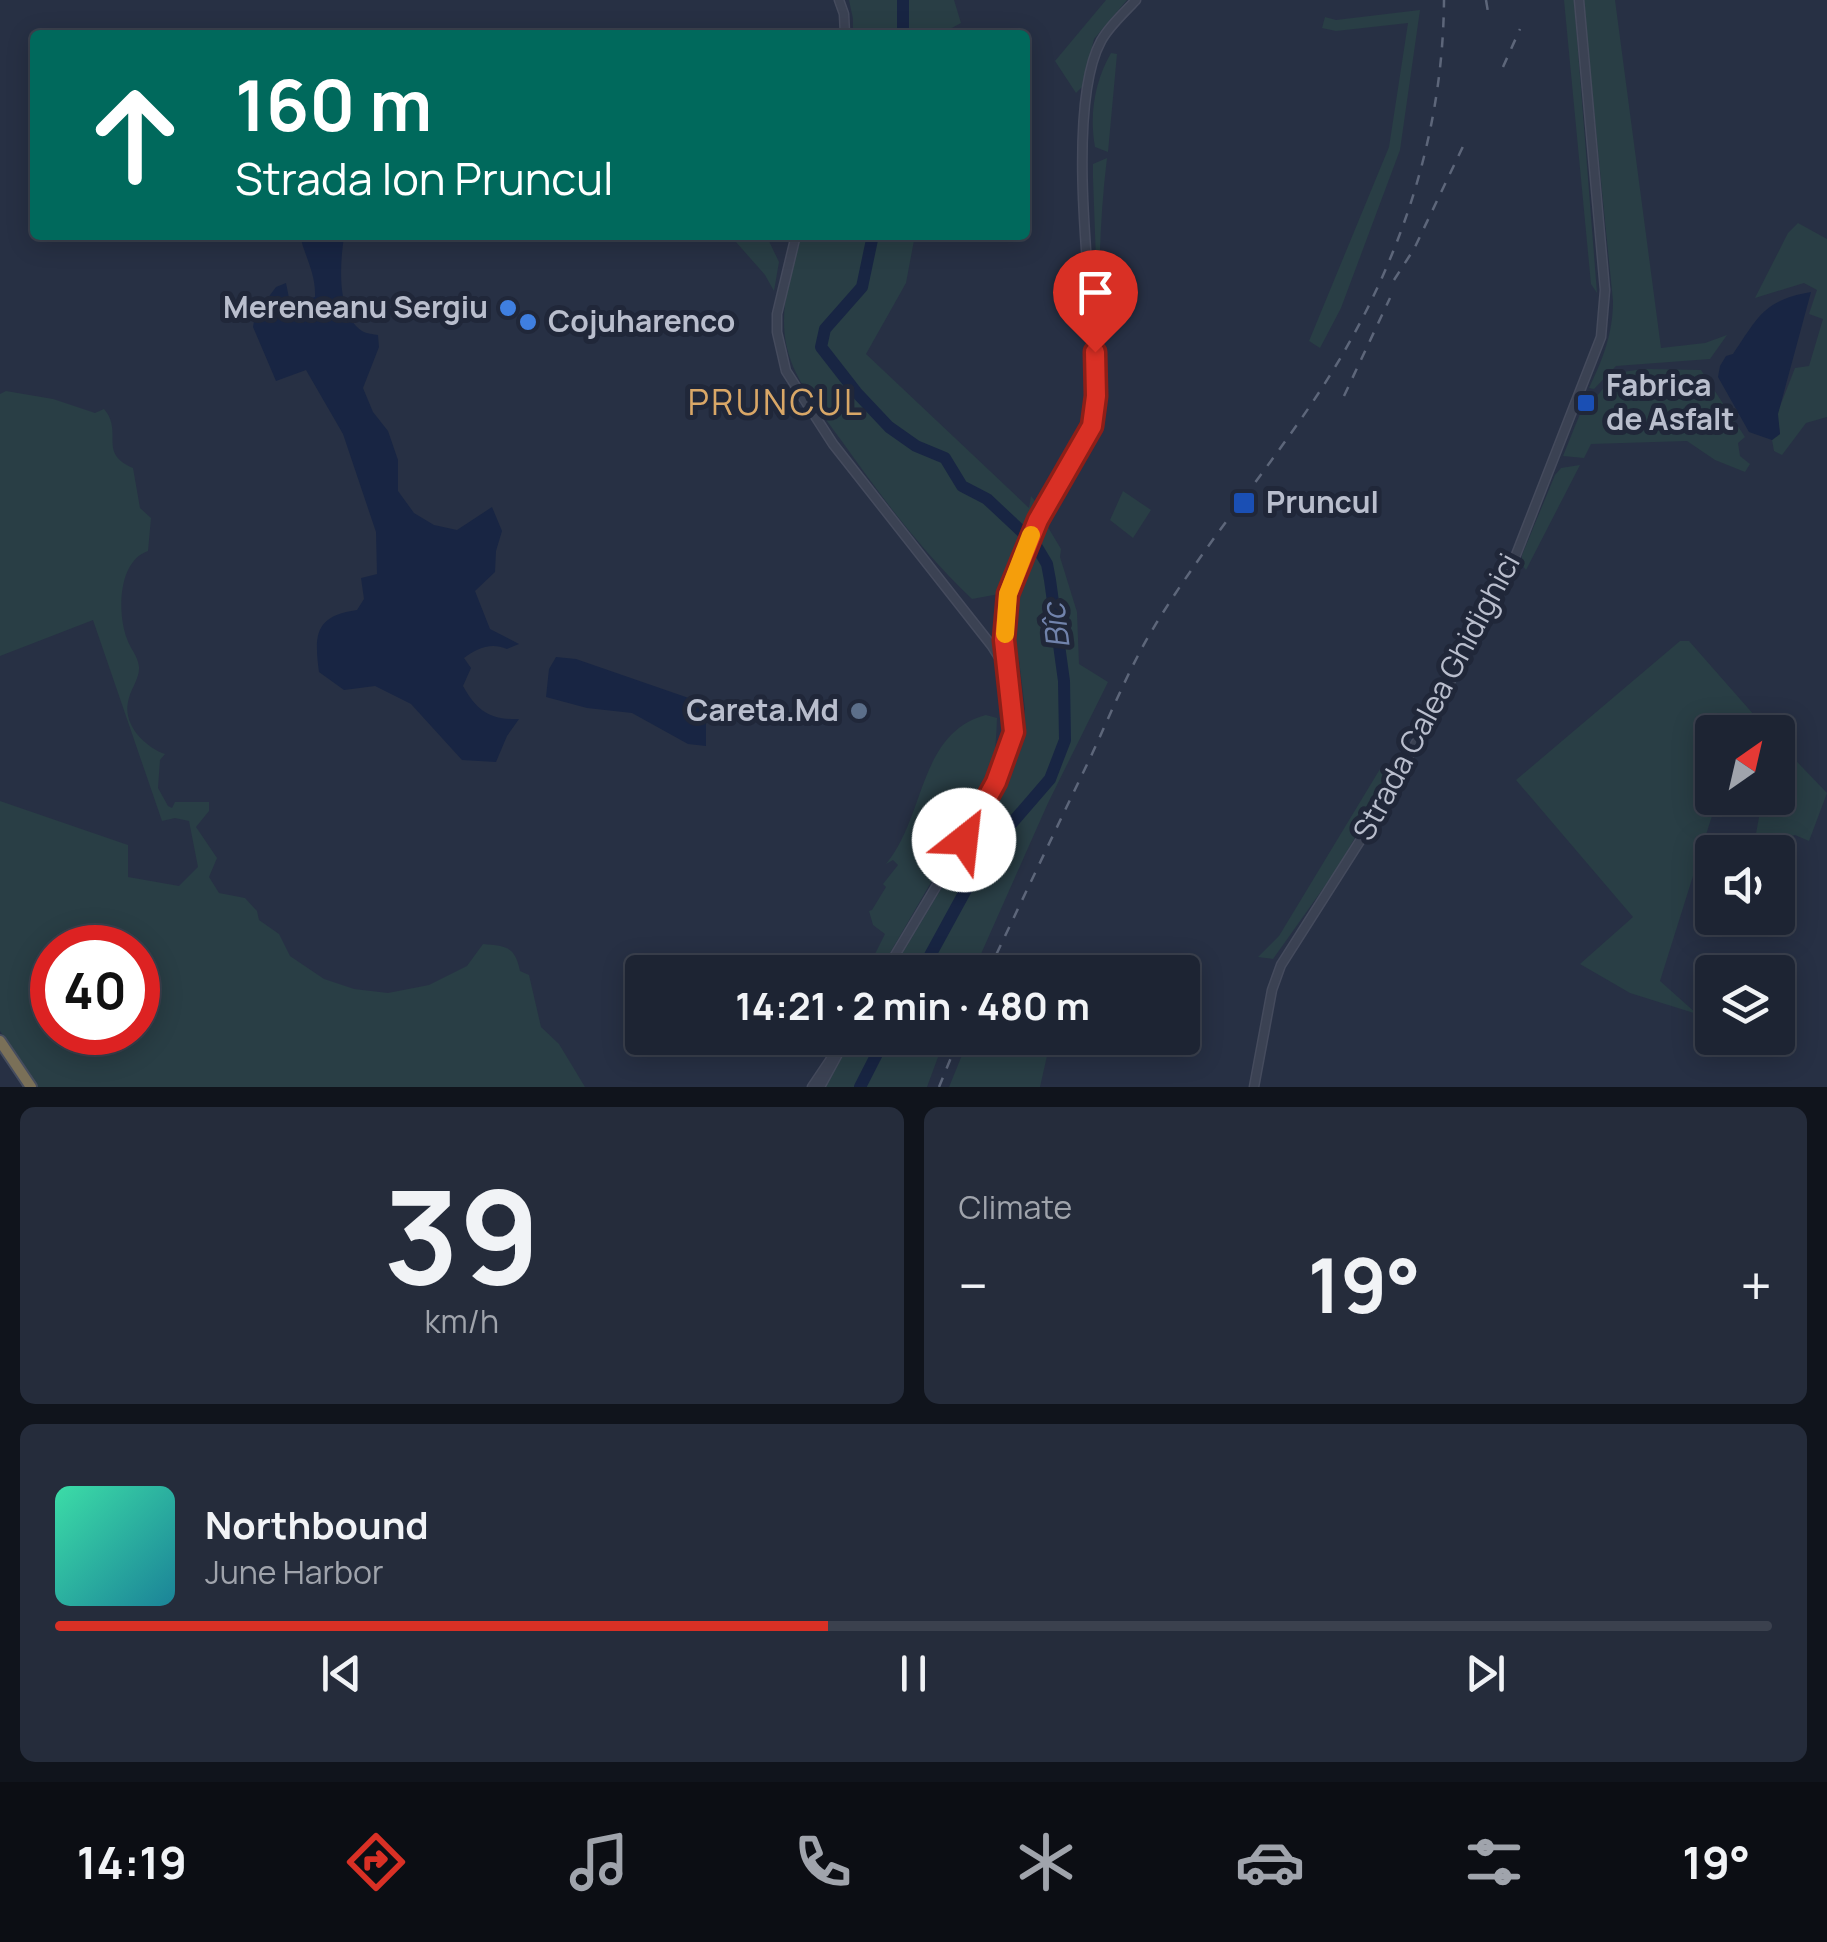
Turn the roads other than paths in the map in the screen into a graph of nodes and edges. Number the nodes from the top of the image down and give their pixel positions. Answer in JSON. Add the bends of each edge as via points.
{"nodes":[{"id":1,"x":840,"y":0,"type":"edge"},
{"id":2,"x":1136,"y":0,"type":"edge"},
{"id":3,"x":1579,"y":0,"type":"edge"},
{"id":4,"x":845,"y":30,"type":"edge"},
{"id":5,"x":795,"y":240,"type":"edge"},
{"id":6,"x":1009,"y":674,"type":"junction"},
{"id":7,"x":896,"y":955,"type":"edge"},
{"id":8,"x":0,"y":1041,"type":"edge"},
{"id":9,"x":834,"y":1055,"type":"edge"},
{"id":10,"x":836,"y":1055,"type":"edge"},
{"id":11,"x":30,"y":1087,"type":"edge"},
{"id":12,"x":812,"y":1087,"type":"edge"},
{"id":13,"x":820,"y":1087,"type":"edge"},
{"id":14,"x":1254,"y":1087,"type":"edge"}],
"edges":[{"from":1,"to":4,"type":"street"},
{"from":2,"to":6,"type":"street","via":[[1101,42],[1086,99],[1095,410],[1008,594]]},
{"from":3,"to":14,"type":"street","name":"Strada Calea Ghidighici","via":[[1605,290],[1602,337],[1499,595],[1372,822],[1282,965]]},
{"from":5,"to":6,"type":"street","via":[[777,314],[786,371],[833,444]]},
{"from":6,"to":7,"type":"street","via":[[1014,716],[1008,752]]},
{"from":8,"to":11,"type":"highway"},
{"from":9,"to":12,"type":"street"},
{"from":10,"to":13,"type":"street"}]}
